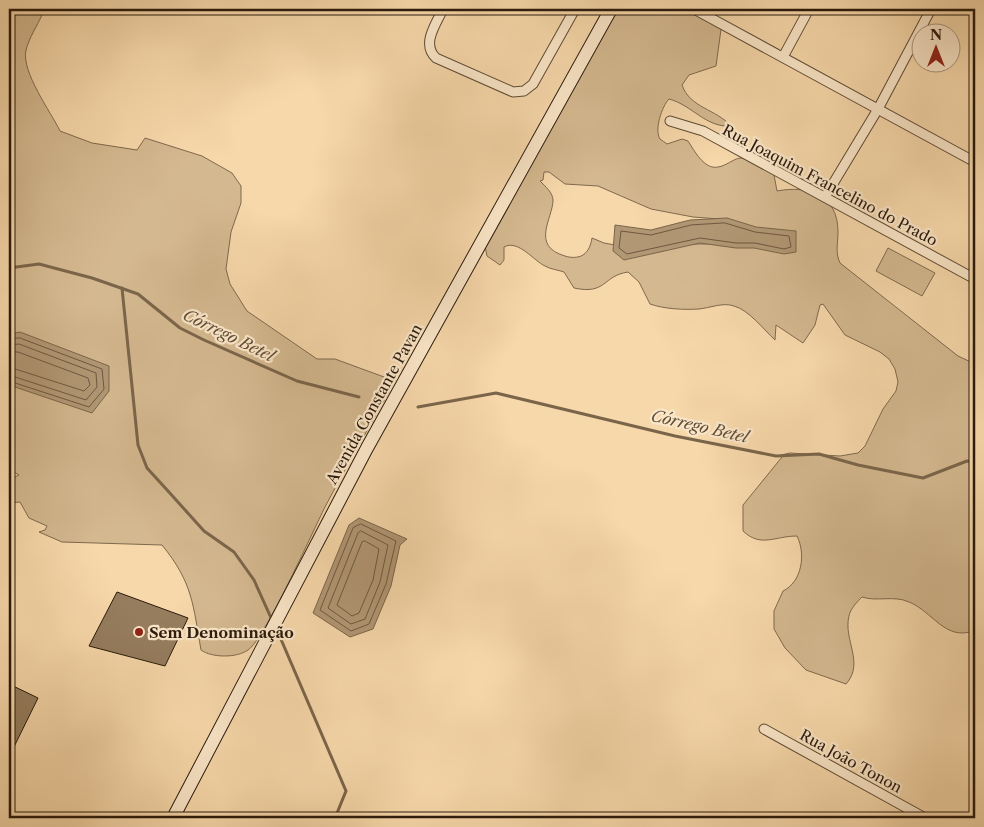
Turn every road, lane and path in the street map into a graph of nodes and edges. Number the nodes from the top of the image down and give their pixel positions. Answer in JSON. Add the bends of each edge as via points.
{"nodes":[{"id":1,"x":443,"y":9,"type":"edge"},
{"id":2,"x":575,"y":9,"type":"edge"},
{"id":3,"x":611,"y":9,"type":"edge"},
{"id":4,"x":694,"y":9,"type":"edge"},
{"id":5,"x":809,"y":9,"type":"edge"},
{"id":6,"x":932,"y":9,"type":"edge"},
{"id":7,"x":783,"y":57,"type":"junction"},
{"id":8,"x":878,"y":109,"type":"junction"},
{"id":9,"x":670,"y":121,"type":"dead end"},
{"id":10,"x":975,"y":150,"type":"edge"},
{"id":11,"x":973,"y":161,"type":"edge"},
{"id":12,"x":825,"y":197,"type":"junction"},
{"id":13,"x":975,"y":279,"type":"edge"},
{"id":14,"x":764,"y":729,"type":"dead end"},
{"id":15,"x":173,"y":818,"type":"edge"},
{"id":16,"x":925,"y":818,"type":"edge"}],
"edges":[{"from":1,"to":2,"type":"street","via":[[429,41],[431,54],[513,92],[524,91],[533,84]]},
{"from":3,"to":15,"type":"street","name":"Avenida Constante Pavan","via":[[367,448]]},
{"from":4,"to":7,"type":"street"},
{"from":5,"to":7,"type":"street"},
{"from":6,"to":8,"type":"street"},
{"from":7,"to":8,"type":"street"},
{"from":8,"to":11,"type":"street"},
{"from":8,"to":12,"type":"street"},
{"from":9,"to":12,"type":"street","name":"Rua Joaquim Francelino do Prado","via":[[703,131]]},
{"from":10,"to":11,"type":"street"},
{"from":12,"to":13,"type":"street","name":"Rua Joaquim Francelino do Prado"},
{"from":14,"to":16,"type":"street","name":"Rua João Tonon"}]}
